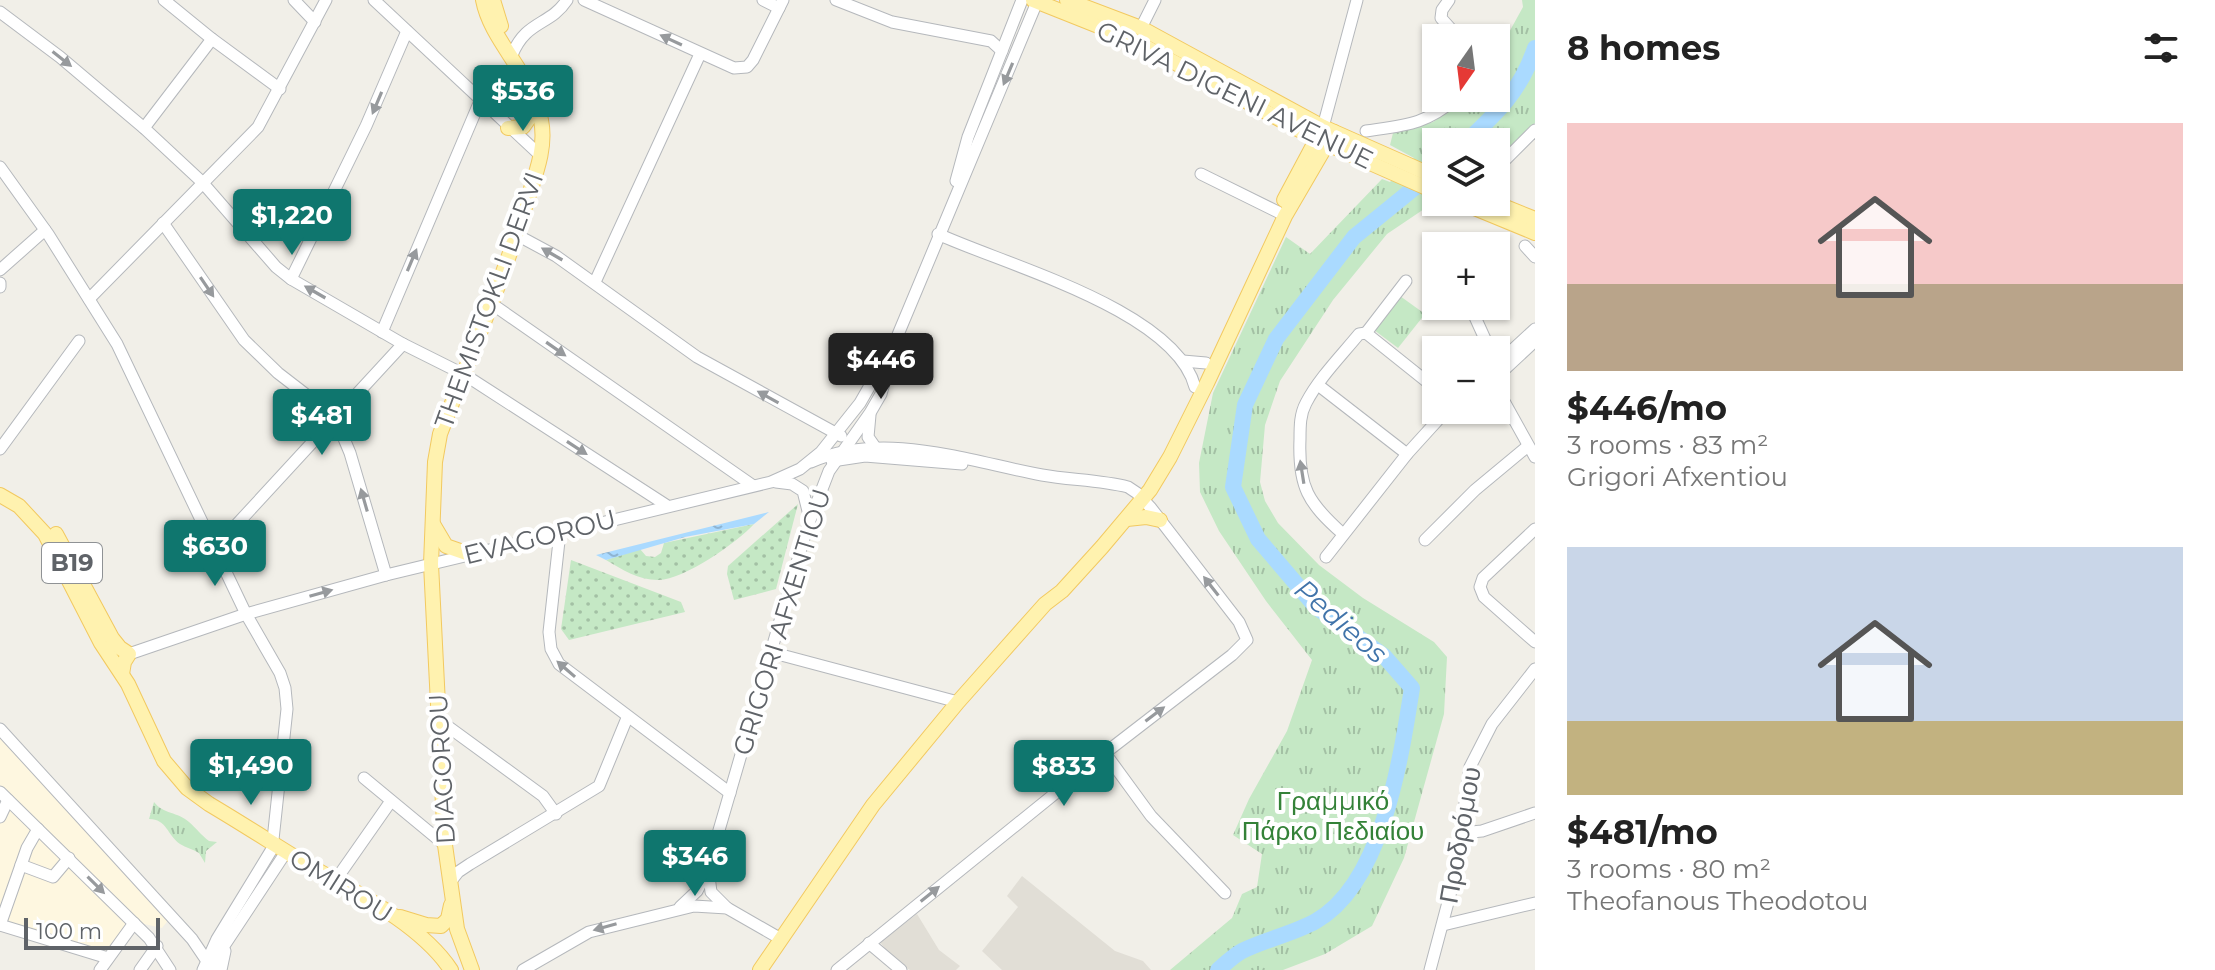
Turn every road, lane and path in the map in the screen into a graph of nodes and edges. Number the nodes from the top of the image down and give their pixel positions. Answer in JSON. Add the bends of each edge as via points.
{"nodes":[{"id":1,"x":164,"y":0,"type":"edge"},
{"id":2,"x":294,"y":0,"type":"edge"},
{"id":3,"x":326,"y":0,"type":"edge"},
{"id":4,"x":374,"y":0,"type":"edge"},
{"id":5,"x":483,"y":0,"type":"edge"},
{"id":6,"x":493,"y":0,"type":"edge"},
{"id":7,"x":567,"y":0,"type":"edge"},
{"id":8,"x":584,"y":0,"type":"edge"},
{"id":9,"x":763,"y":0,"type":"edge"},
{"id":10,"x":836,"y":0,"type":"edge"},
{"id":11,"x":1032,"y":0,"type":"edge"},
{"id":12,"x":1067,"y":0,"type":"edge"},
{"id":13,"x":1155,"y":0,"type":"edge"},
{"id":14,"x":1357,"y":0,"type":"edge"},
{"id":15,"x":1449,"y":0,"type":"edge"},
{"id":16,"x":781,"y":4,"type":"edge"},
{"id":17,"x":0,"y":12,"type":"edge"},
{"id":18,"x":315,"y":22,"type":"junction"},
{"id":19,"x":1446,"y":24,"type":"edge"},
{"id":20,"x":1141,"y":28,"type":"junction"},
{"id":21,"x":407,"y":31,"type":"junction"},
{"id":22,"x":212,"y":39,"type":"junction"},
{"id":23,"x":509,"y":50,"type":"junction"},
{"id":24,"x":1002,"y":51,"type":"junction"},
{"id":25,"x":700,"y":54,"type":"junction"},
{"id":26,"x":280,"y":89,"type":"junction"},
{"id":27,"x":480,"y":101,"type":"junction"},
{"id":28,"x":537,"y":107,"type":"junction"},
{"id":29,"x":1439,"y":112,"type":"edge"},
{"id":30,"x":1287,"y":122,"type":"junction"},
{"id":31,"x":144,"y":128,"type":"junction"},
{"id":32,"x":508,"y":128,"type":"junction"},
{"id":33,"x":1366,"y":131,"type":"dead end"},
{"id":34,"x":1534,"y":133,"type":"edge"},
{"id":35,"x":1326,"y":135,"type":"junction"},
{"id":36,"x":541,"y":156,"type":"junction"},
{"id":37,"x":1510,"y":156,"type":"edge"},
{"id":38,"x":0,"y":167,"type":"edge"},
{"id":39,"x":1401,"y":169,"type":"junction"},
{"id":40,"x":1201,"y":174,"type":"dead end"},
{"id":41,"x":1422,"y":174,"type":"edge"},
{"id":42,"x":1297,"y":175,"type":"junction"},
{"id":43,"x":202,"y":182,"type":"junction"},
{"id":44,"x":1422,"y":183,"type":"edge"},
{"id":45,"x":950,"y":205,"type":"junction"},
{"id":46,"x":1510,"y":209,"type":"edge"},
{"id":47,"x":1278,"y":212,"type":"junction"},
{"id":48,"x":1494,"y":216,"type":"edge"},
{"id":49,"x":1535,"y":219,"type":"edge"},
{"id":50,"x":163,"y":223,"type":"junction"},
{"id":51,"x":45,"y":230,"type":"junction"},
{"id":52,"x":1535,"y":233,"type":"edge"},
{"id":53,"x":938,"y":234,"type":"junction"},
{"id":54,"x":517,"y":235,"type":"junction"},
{"id":55,"x":1525,"y":246,"type":"dead end"},
{"id":56,"x":1535,"y":257,"type":"edge"},
{"id":57,"x":0,"y":270,"type":"edge"},
{"id":58,"x":291,"y":279,"type":"junction"},
{"id":59,"x":1406,"y":281,"type":"dead end"},
{"id":60,"x":595,"y":282,"type":"junction"},
{"id":61,"x":89,"y":299,"type":"junction"},
{"id":62,"x":492,"y":304,"type":"junction"},
{"id":63,"x":1535,"y":329,"type":"edge"},
{"id":64,"x":382,"y":332,"type":"junction"},
{"id":65,"x":1366,"y":333,"type":"junction"},
{"id":66,"x":79,"y":341,"type":"dead end"},
{"id":67,"x":1535,"y":341,"type":"edge"},
{"id":68,"x":894,"y":343,"type":"junction"},
{"id":69,"x":403,"y":344,"type":"junction"},
{"id":70,"x":1510,"y":359,"type":"edge"},
{"id":71,"x":1183,"y":361,"type":"junction"},
{"id":72,"x":1206,"y":363,"type":"junction"},
{"id":73,"x":1510,"y":364,"type":"edge"},
{"id":74,"x":465,"y":375,"type":"junction"},
{"id":75,"x":1422,"y":378,"type":"edge"},
{"id":76,"x":1318,"y":385,"type":"junction"},
{"id":77,"x":1195,"y":387,"type":"junction"},
{"id":78,"x":1510,"y":406,"type":"edge"},
{"id":79,"x":335,"y":417,"type":"junction"},
{"id":80,"x":867,"y":417,"type":"junction"},
{"id":81,"x":1434,"y":424,"type":"edge"},
{"id":82,"x":837,"y":434,"type":"junction"},
{"id":83,"x":1532,"y":442,"type":"edge"},
{"id":84,"x":875,"y":447,"type":"junction"},
{"id":85,"x":0,"y":449,"type":"edge"},
{"id":86,"x":1407,"y":454,"type":"junction"},
{"id":87,"x":839,"y":455,"type":"junction"},
{"id":88,"x":1535,"y":457,"type":"edge"},
{"id":89,"x":811,"y":462,"type":"junction"},
{"id":90,"x":1003,"y":467,"type":"junction"},
{"id":91,"x":776,"y":480,"type":"junction"},
{"id":92,"x":0,"y":485,"type":"edge"},
{"id":93,"x":752,"y":485,"type":"junction"},
{"id":94,"x":0,"y":495,"type":"edge"},
{"id":95,"x":1140,"y":496,"type":"junction"},
{"id":96,"x":666,"y":505,"type":"junction"},
{"id":97,"x":1127,"y":519,"type":"junction"},
{"id":98,"x":1160,"y":520,"type":"junction"},
{"id":99,"x":432,"y":524,"type":"junction"},
{"id":100,"x":807,"y":528,"type":"junction"},
{"id":101,"x":1535,"y":529,"type":"edge"},
{"id":102,"x":560,"y":532,"type":"junction"},
{"id":103,"x":1343,"y":534,"type":"junction"},
{"id":104,"x":1425,"y":540,"type":"dead end"},
{"id":105,"x":215,"y":548,"type":"junction"},
{"id":106,"x":469,"y":554,"type":"junction"},
{"id":107,"x":1326,"y":557,"type":"dead end"},
{"id":108,"x":431,"y":564,"type":"junction"},
{"id":109,"x":386,"y":575,"type":"junction"},
{"id":110,"x":1045,"y":604,"type":"junction"},
{"id":111,"x":246,"y":614,"type":"junction"},
{"id":112,"x":1535,"y":642,"type":"edge"},
{"id":113,"x":770,"y":652,"type":"junction"},
{"id":114,"x":129,"y":654,"type":"junction"},
{"id":115,"x":1535,"y":669,"type":"edge"},
{"id":116,"x":122,"y":674,"type":"junction"},
{"id":117,"x":958,"y":702,"type":"junction"},
{"id":118,"x":627,"y":718,"type":"junction"},
{"id":119,"x":439,"y":720,"type":"junction"},
{"id":120,"x":3,"y":737,"type":"edge"},
{"id":121,"x":1105,"y":753,"type":"junction"},
{"id":122,"x":364,"y":778,"type":"dead end"},
{"id":123,"x":730,"y":793,"type":"junction"},
{"id":124,"x":4,"y":796,"type":"edge"},
{"id":125,"x":391,"y":801,"type":"junction"},
{"id":126,"x":1535,"y":813,"type":"edge"},
{"id":127,"x":556,"y":814,"type":"junction"},
{"id":128,"x":0,"y":817,"type":"edge"},
{"id":129,"x":38,"y":829,"type":"junction"},
{"id":130,"x":1461,"y":833,"type":"junction"},
{"id":131,"x":280,"y":848,"type":"junction"},
{"id":132,"x":446,"y":850,"type":"junction"},
{"id":133,"x":69,"y":858,"type":"junction"},
{"id":134,"x":470,"y":864,"type":"junction"},
{"id":135,"x":21,"y":865,"type":"junction"},
{"id":136,"x":708,"y":868,"type":"junction"},
{"id":137,"x":335,"y":881,"type":"junction"},
{"id":138,"x":451,"y":881,"type":"junction"},
{"id":139,"x":1225,"y":893,"type":"dead end"},
{"id":140,"x":452,"y":900,"type":"junction"},
{"id":141,"x":1535,"y":903,"type":"edge"},
{"id":142,"x":680,"y":907,"type":"junction"},
{"id":143,"x":727,"y":908,"type":"junction"},
{"id":144,"x":384,"y":911,"type":"junction"},
{"id":145,"x":134,"y":923,"type":"junction"},
{"id":146,"x":0,"y":925,"type":"edge"},
{"id":147,"x":1443,"y":925,"type":"junction"},
{"id":148,"x":192,"y":939,"type":"junction"},
{"id":149,"x":217,"y":939,"type":"junction"},
{"id":150,"x":781,"y":939,"type":"junction"},
{"id":151,"x":869,"y":943,"type":"junction"},
{"id":152,"x":157,"y":946,"type":"junction"},
{"id":153,"x":108,"y":958,"type":"junction"},
{"id":154,"x":210,"y":967,"type":"edge"},
{"id":155,"x":100,"y":970,"type":"edge"},
{"id":156,"x":140,"y":970,"type":"edge"},
{"id":157,"x":170,"y":970,"type":"edge"},
{"id":158,"x":451,"y":970,"type":"edge"},
{"id":159,"x":472,"y":970,"type":"edge"},
{"id":160,"x":523,"y":970,"type":"edge"},
{"id":161,"x":760,"y":970,"type":"edge"},
{"id":162,"x":837,"y":970,"type":"edge"},
{"id":163,"x":901,"y":970,"type":"edge"},
{"id":164,"x":1430,"y":970,"type":"edge"}],
"edges":[{"from":1,"to":22,"type":"street"},
{"from":2,"to":18,"type":"street"},
{"from":3,"to":18,"type":"street"},
{"from":4,"to":21,"type":"street"},
{"from":5,"to":23,"type":"main road","name":"THEMISTOKLI DERVI","via":[[491,25]]},
{"from":6,"to":23,"type":"main road","name":"THEMISTOKLI DERVI"},
{"from":7,"to":23,"type":"street"},
{"from":25,"to":8,"type":"street","one_way":true},
{"from":9,"to":16,"type":"street"},
{"from":10,"to":24,"type":"street","via":[[892,22],[991,41]]},
{"from":11,"to":24,"type":"street"},
{"from":11,"to":30,"type":"main road","name":"GRIVA DIGENI AVENUE","via":[[1131,39]]},
{"from":11,"to":45,"type":"street","one_way":true},
{"from":12,"to":20,"type":"main road","name":"GRIVA DIGENI AVENUE"},
{"from":13,"to":20,"type":"street"},
{"from":14,"to":35,"type":"street"},
{"from":15,"to":19,"type":"street","via":[[1441,18]]},
{"from":16,"to":25,"type":"street","via":[[753,60],[743,68]]},
{"from":17,"to":31,"type":"street","one_way":true},
{"from":18,"to":26,"type":"street"},
{"from":20,"to":35,"type":"main road","name":"GRIVA DIGENI AVENUE"},
{"from":21,"to":27,"type":"street"},
{"from":21,"to":58,"type":"street","one_way":true},
{"from":22,"to":26,"type":"street"},
{"from":22,"to":31,"type":"street"},
{"from":23,"to":28,"type":"main road","name":"THEMISTOKLI DERVI"},
{"from":24,"to":45,"type":"street","via":[[968,137]]},
{"from":25,"to":60,"type":"street"},
{"from":26,"to":43,"type":"street","via":[[258,127]]},
{"from":27,"to":32,"type":"street"},
{"from":64,"to":27,"type":"street","one_way":true},
{"from":28,"to":32,"type":"main road","via":[[523,127]]},
{"from":28,"to":36,"type":"main road","name":"THEMISTOKLI DERVI"},
{"from":29,"to":33,"type":"street","via":[[1423,121]]},
{"from":30,"to":35,"type":"main road","name":"GRIVA DIGENI AVENUE"},
{"from":30,"to":42,"type":"main road","via":[[1303,140]]},
{"from":31,"to":43,"type":"street"},
{"from":32,"to":36,"type":"street"},
{"from":34,"to":37,"type":"street"},
{"from":35,"to":39,"type":"main road","name":"GRIVA DIGENI AVENUE"},
{"from":35,"to":42,"type":"main road"},
{"from":35,"to":95,"type":"main road","via":[[1170,457]]},
{"from":36,"to":54,"type":"main road","name":"THEMISTOKLI DERVI"},
{"from":38,"to":51,"type":"street"},
{"from":39,"to":41,"type":"main road","name":"GRIVA DIGENI AVENUE"},
{"from":39,"to":44,"type":"main road","name":"GRIVA DIGENI AVENUE"},
{"from":40,"to":47,"type":"street"},
{"from":42,"to":47,"type":"main road"},
{"from":43,"to":50,"type":"street"},
{"from":43,"to":58,"type":"street"},
{"from":45,"to":53,"type":"street"},
{"from":46,"to":49,"type":"main road"},
{"from":47,"to":72,"type":"main road"},
{"from":48,"to":52,"type":"main road"},
{"from":50,"to":61,"type":"street"},
{"from":50,"to":79,"type":"street","one_way":true,"via":[[244,340]]},
{"from":51,"to":57,"type":"street"},
{"from":51,"to":61,"type":"street"},
{"from":53,"to":68,"type":"street"},
{"from":53,"to":71,"type":"street","via":[[1124,312],[1154,331]]},
{"from":60,"to":54,"type":"street","one_way":true},
{"from":54,"to":62,"type":"main road","name":"THEMISTOKLI DERVI"},
{"from":55,"to":56,"type":"street"},
{"from":64,"to":58,"type":"street","one_way":true},
{"from":59,"to":65,"type":"street"},
{"from":82,"to":60,"type":"street","one_way":true,"via":[[697,357]]},
{"from":61,"to":105,"type":"street","via":[[117,344]]},
{"from":62,"to":74,"type":"main road","name":"THEMISTOKLI DERVI"},
{"from":62,"to":93,"type":"street","one_way":true},
{"from":63,"to":70,"type":"street"},
{"from":64,"to":69,"type":"street"},
{"from":65,"to":75,"type":"street"},
{"from":65,"to":76,"type":"street","via":[[1359,334]]},
{"from":66,"to":85,"type":"street"},
{"from":67,"to":73,"type":"street"},
{"from":68,"to":80,"type":"street","name":"GRIGORI AFXENTIOU","via":[[885,381]]},
{"from":68,"to":82,"type":"street","name":"EVAGOROU"},
{"from":69,"to":74,"type":"street"},
{"from":69,"to":79,"type":"street"},
{"from":71,"to":72,"type":"street"},
{"from":71,"to":77,"type":"street"},
{"from":72,"to":77,"type":"main road"},
{"from":74,"to":96,"type":"street","one_way":true},
{"from":74,"to":99,"type":"main road","name":"THEMISTOKLI DERVI","via":[[437,447]]},
{"from":76,"to":86,"type":"street"},
{"from":103,"to":76,"type":"street","one_way":true,"via":[[1312,503],[1300,470],[1302,413]]},
{"from":77,"to":95,"type":"main road"},
{"from":78,"to":83,"type":"street","via":[[1521,434]]},
{"from":79,"to":105,"type":"street"},
{"from":109,"to":79,"type":"street","one_way":true},
{"from":80,"to":82,"type":"street","via":[[848,434]]},
{"from":80,"to":84,"type":"street","via":[[868,437]]},
{"from":80,"to":87,"type":"street","name":"GRIGORI AFXENTIOU"},
{"from":81,"to":86,"type":"street"},
{"from":82,"to":89,"type":"street","name":"EVAGOROU"},
{"from":83,"to":88,"type":"street"},
{"from":83,"to":104,"type":"street"},
{"from":84,"to":87,"type":"street"},
{"from":84,"to":90,"type":"street"},
{"from":86,"to":103,"type":"street"},
{"from":87,"to":89,"type":"street"},
{"from":87,"to":90,"type":"street"},
{"from":87,"to":91,"type":"street"},
{"from":87,"to":100,"type":"street","name":"GRIGORI AFXENTIOU"},
{"from":89,"to":91,"type":"street","name":"EVAGOROU"},
{"from":90,"to":95,"type":"street","via":[[1119,485]]},
{"from":91,"to":93,"type":"street","name":"EVAGOROU"},
{"from":91,"to":100,"type":"street","via":[[803,491],[809,509]]},
{"from":92,"to":114,"type":"main road","number":"B19","via":[[38,511],[52,528],[112,638]]},
{"from":93,"to":96,"type":"street","name":"EVAGOROU"},
{"from":94,"to":116,"type":"main road","number":"B19","via":[[19,506],[45,534]]},
{"from":95,"to":97,"type":"main road"},
{"from":95,"to":98,"type":"street"},
{"from":95,"to":110,"type":"main road","via":[[1056,585]]},
{"from":96,"to":102,"type":"street","name":"EVAGOROU"},
{"from":97,"to":98,"type":"main road"},
{"from":97,"to":110,"type":"main road"},
{"from":121,"to":98,"type":"street","one_way":true,"via":[[1247,640],[1239,622]]},
{"from":99,"to":106,"type":"main road","via":[[446,546]]},
{"from":99,"to":108,"type":"main road","name":"THEMISTOKLI DERVI"},
{"from":100,"to":113,"type":"street","name":"GRIGORI AFXENTIOU"},
{"from":101,"to":112,"type":"street","via":[[1483,578],[1480,587],[1484,597]]},
{"from":102,"to":106,"type":"street","name":"EVAGOROU"},
{"from":118,"to":102,"type":"street","one_way":true,"via":[[559,664],[551,649]]},
{"from":103,"to":107,"type":"street"},
{"from":105,"to":111,"type":"street"},
{"from":106,"to":108,"type":"street","name":"EVAGOROU"},
{"from":108,"to":109,"type":"street","name":"EVAGOROU"},
{"from":108,"to":119,"type":"main road","name":"DIAGOROU"},
{"from":111,"to":109,"type":"street","name":"EVAGOROU","one_way":true},
{"from":110,"to":117,"type":"main road"},
{"from":111,"to":114,"type":"street","name":"EVAGOROU"},
{"from":111,"to":131,"type":"street","via":[[280,673],[287,696]]},
{"from":113,"to":117,"type":"street"},
{"from":113,"to":123,"type":"street","name":"GRIGORI AFXENTIOU"},
{"from":114,"to":116,"type":"main road"},
{"from":115,"to":130,"type":"street","name":"Προδρόμου","via":[[1477,750],[1466,783]]},
{"from":116,"to":131,"type":"main road","name":"OMIROU","via":[[154,745],[175,775],[209,804]]},
{"from":117,"to":150,"type":"main road","via":[[873,805]]},
{"from":118,"to":123,"type":"street"},
{"from":118,"to":127,"type":"street","via":[[599,786]]},
{"from":119,"to":127,"type":"street","via":[[543,796]]},
{"from":119,"to":132,"type":"main road","name":"DIAGOROU"},
{"from":120,"to":148,"type":"street"},
{"from":121,"to":139,"type":"street","via":[[1151,816]]},
{"from":151,"to":121,"type":"street","one_way":true},
{"from":122,"to":125,"type":"street"},
{"from":123,"to":136,"type":"street","name":"GRIGORI AFXENTIOU"},
{"from":124,"to":128,"type":"street"},
{"from":124,"to":129,"type":"street"},
{"from":125,"to":132,"type":"street"},
{"from":125,"to":137,"type":"street"},
{"from":126,"to":130,"type":"street"},
{"from":127,"to":134,"type":"street"},
{"from":129,"to":133,"type":"street"},
{"from":129,"to":135,"type":"street"},
{"from":130,"to":147,"type":"street","name":"Προδρόμου"},
{"from":131,"to":137,"type":"main road","name":"OMIROU"},
{"from":131,"to":149,"type":"street","via":[[266,860]]},
{"from":131,"to":154,"type":"street"},
{"from":132,"to":134,"type":"street","via":[[454,860]]},
{"from":132,"to":138,"type":"main road","name":"DIAGOROU"},
{"from":133,"to":135,"type":"street","via":[[53,877]]},
{"from":133,"to":145,"type":"street","one_way":true},
{"from":134,"to":138,"type":"street"},
{"from":135,"to":146,"type":"street"},
{"from":136,"to":142,"type":"street","name":"GRIGORI AFXENTIOU","via":[[697,891]]},
{"from":136,"to":143,"type":"street","via":[[711,892]]},
{"from":137,"to":144,"type":"main road","name":"OMIROU"},
{"from":138,"to":140,"type":"main road","name":"DIAGOROU"},
{"from":140,"to":144,"type":"main road","via":[[448,919],[437,927]]},
{"from":140,"to":159,"type":"main road","name":"DIAGOROU"},
{"from":141,"to":147,"type":"street"},
{"from":142,"to":143,"type":"street"},
{"from":142,"to":160,"type":"street","one_way":true,"via":[[582,934]]},
{"from":143,"to":150,"type":"street"},
{"from":144,"to":158,"type":"main road","name":"OMIROU","via":[[423,938]]},
{"from":145,"to":152,"type":"street"},
{"from":145,"to":153,"type":"street"},
{"from":146,"to":153,"type":"street"},
{"from":147,"to":164,"type":"street","name":"Προδρόμου"},
{"from":148,"to":149,"type":"street"},
{"from":148,"to":154,"type":"street"},
{"from":149,"to":154,"type":"street"},
{"from":150,"to":161,"type":"main road"},
{"from":151,"to":162,"type":"street"},
{"from":151,"to":163,"type":"street"},
{"from":152,"to":156,"type":"street"},
{"from":152,"to":157,"type":"street"},
{"from":153,"to":155,"type":"street"}]}
